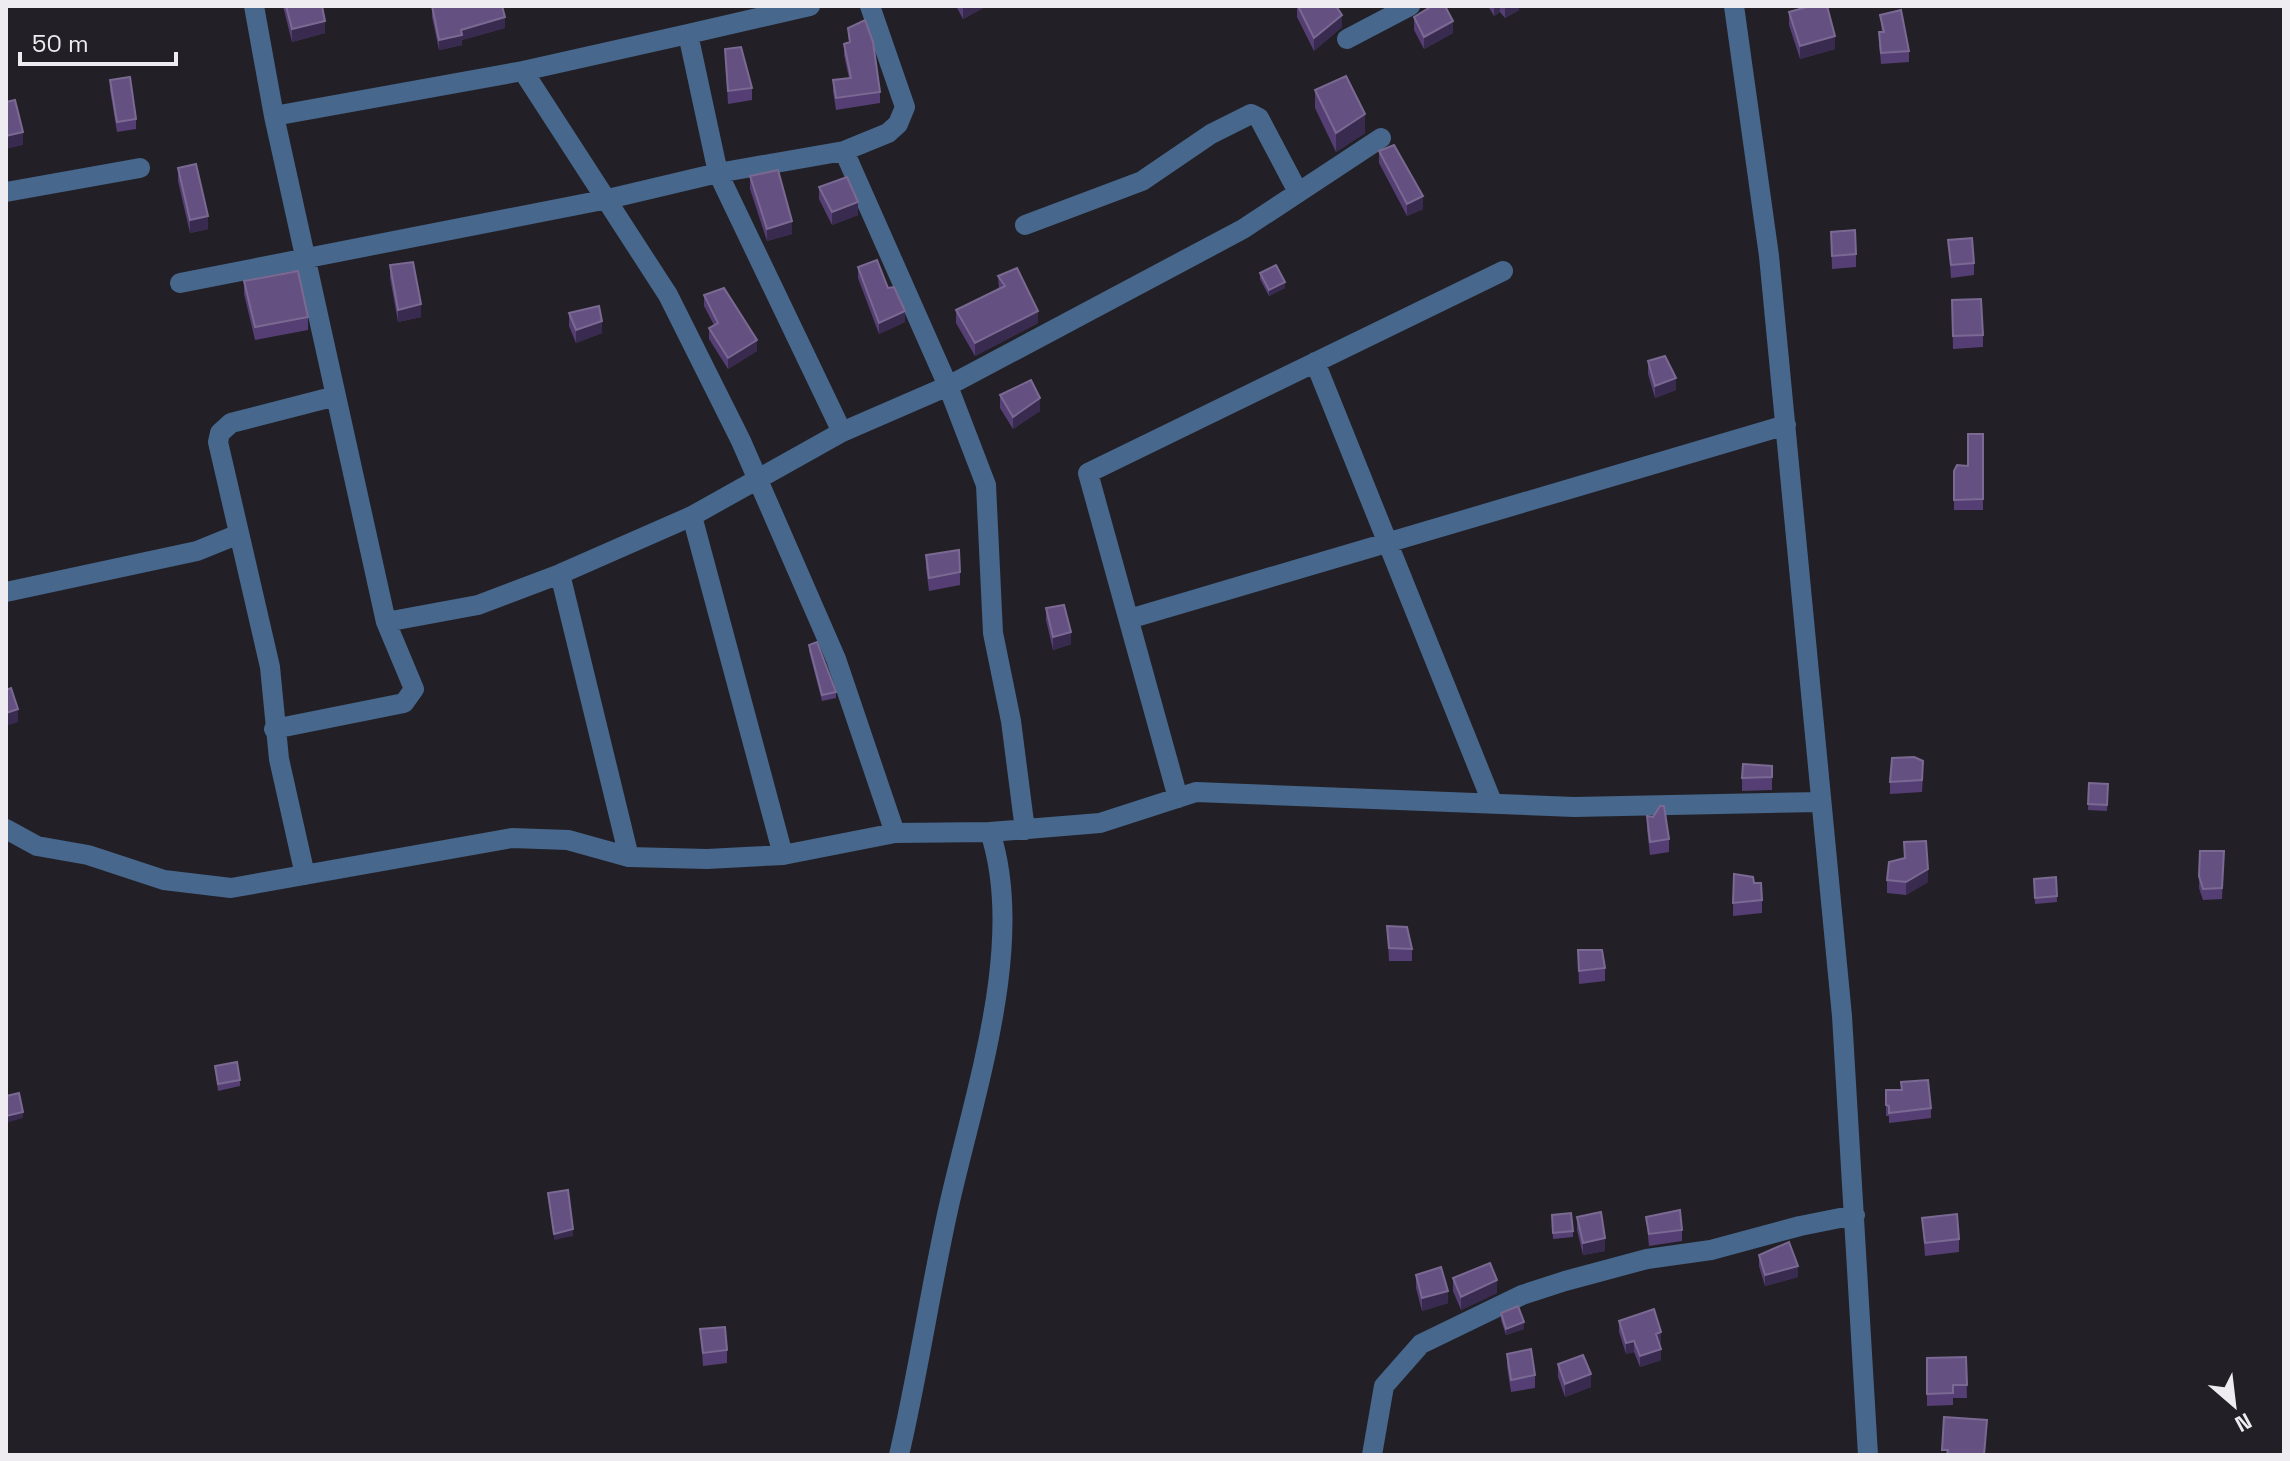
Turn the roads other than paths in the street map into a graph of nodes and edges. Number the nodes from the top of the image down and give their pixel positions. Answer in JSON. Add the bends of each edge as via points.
{"nodes":[{"id":1,"x":254,"y":6,"type":"edge"},
{"id":2,"x":810,"y":6,"type":"edge"},
{"id":3,"x":870,"y":6,"type":"edge"},
{"id":4,"x":1410,"y":6,"type":"edge"},
{"id":5,"x":1734,"y":6,"type":"edge"},
{"id":6,"x":688,"y":34,"type":"junction"},
{"id":7,"x":1347,"y":39,"type":"dead end"},
{"id":8,"x":523,"y":71,"type":"junction"},
{"id":9,"x":274,"y":116,"type":"junction"},
{"id":10,"x":1381,"y":138,"type":"dead end"},
{"id":11,"x":844,"y":151,"type":"junction"},
{"id":12,"x":140,"y":168,"type":"dead end"},
{"id":13,"x":718,"y":173,"type":"junction"},
{"id":14,"x":6,"y":192,"type":"edge"},
{"id":15,"x":1298,"y":192,"type":"junction"},
{"id":16,"x":608,"y":199,"type":"junction"},
{"id":17,"x":1025,"y":225,"type":"dead end"},
{"id":18,"x":308,"y":256,"type":"junction"},
{"id":19,"x":1503,"y":271,"type":"dead end"},
{"id":20,"x":180,"y":283,"type":"dead end"},
{"id":21,"x":1315,"y":362,"type":"junction"},
{"id":22,"x":948,"y":386,"type":"junction"},
{"id":23,"x":336,"y":396,"type":"junction"},
{"id":24,"x":1786,"y":425,"type":"junction"},
{"id":25,"x":842,"y":432,"type":"junction"},
{"id":26,"x":756,"y":479,"type":"junction"},
{"id":27,"x":692,"y":516,"type":"junction"},
{"id":28,"x":239,"y":534,"type":"junction"},
{"id":29,"x":1388,"y":543,"type":"junction"},
{"id":30,"x":560,"y":574,"type":"junction"},
{"id":31,"x":6,"y":592,"type":"edge"},
{"id":32,"x":1129,"y":619,"type":"junction"},
{"id":33,"x":386,"y":622,"type":"junction"},
{"id":34,"x":274,"y":729,"type":"junction"},
{"id":35,"x":1178,"y":798,"type":"junction"},
{"id":36,"x":1492,"y":802,"type":"junction"},
{"id":37,"x":1821,"y":802,"type":"junction"},
{"id":38,"x":6,"y":829,"type":"edge"},
{"id":39,"x":1025,"y":830,"type":"junction"},
{"id":40,"x":990,"y":832,"type":"junction"},
{"id":41,"x":895,"y":833,"type":"junction"},
{"id":42,"x":783,"y":855,"type":"junction"},
{"id":43,"x":629,"y":857,"type":"junction"},
{"id":44,"x":305,"y":875,"type":"junction"},
{"id":45,"x":1855,"y":1215,"type":"junction"},
{"id":46,"x":899,"y":1455,"type":"edge"},
{"id":47,"x":1372,"y":1455,"type":"edge"},
{"id":48,"x":1868,"y":1455,"type":"edge"}],
"edges":[{"from":1,"to":9,"type":"street"},
{"from":2,"to":6,"type":"street"},
{"from":3,"to":11,"type":"street","via":[[905,107],[888,133]]},
{"from":4,"to":7,"type":"street"},
{"from":5,"to":24,"type":"street"},
{"from":6,"to":8,"type":"street"},
{"from":6,"to":13,"type":"street"},
{"from":8,"to":9,"type":"street"},
{"from":8,"to":16,"type":"street"},
{"from":9,"to":18,"type":"street"},
{"from":10,"to":15,"type":"street"},
{"from":11,"to":13,"type":"street"},
{"from":11,"to":22,"type":"street"},
{"from":12,"to":14,"type":"street"},
{"from":13,"to":16,"type":"street"},
{"from":13,"to":25,"type":"street"},
{"from":15,"to":17,"type":"street","via":[[1259,118],[1251,114],[1199,141],[1142,181]]},
{"from":15,"to":22,"type":"street","via":[[1243,229]]},
{"from":16,"to":18,"type":"street"},
{"from":16,"to":26,"type":"street","via":[[668,295]]},
{"from":18,"to":20,"type":"street"},
{"from":18,"to":23,"type":"street"},
{"from":19,"to":21,"type":"street"},
{"from":21,"to":29,"type":"street"},
{"from":21,"to":32,"type":"street","via":[[1088,473]]},
{"from":22,"to":25,"type":"street"},
{"from":22,"to":39,"type":"street","via":[[986,485],[993,633]]},
{"from":23,"to":28,"type":"street","via":[[231,423],[220,433]]},
{"from":23,"to":33,"type":"street"},
{"from":24,"to":29,"type":"street"},
{"from":24,"to":37,"type":"street"},
{"from":25,"to":26,"type":"street"},
{"from":26,"to":27,"type":"street"},
{"from":26,"to":41,"type":"street","via":[[836,659]]},
{"from":27,"to":30,"type":"street"},
{"from":27,"to":42,"type":"street"},
{"from":28,"to":31,"type":"street","via":[[197,551]]},
{"from":28,"to":34,"type":"street","via":[[270,667]]},
{"from":29,"to":32,"type":"street"},
{"from":29,"to":36,"type":"street"},
{"from":30,"to":33,"type":"street","via":[[478,605]]},
{"from":30,"to":43,"type":"street"},
{"from":32,"to":35,"type":"street"},
{"from":33,"to":34,"type":"street","via":[[414,689],[404,703]]},
{"from":34,"to":44,"type":"street"},
{"from":35,"to":36,"type":"street","via":[[1196,792]]},
{"from":35,"to":39,"type":"street","via":[[1100,823]]},
{"from":36,"to":37,"type":"street","via":[[1574,807]]},
{"from":37,"to":45,"type":"street"},
{"from":38,"to":44,"type":"street","via":[[37,846],[88,855],[164,880],[231,888]]},
{"from":39,"to":40,"type":"street"},
{"from":40,"to":41,"type":"street"},
{"from":40,"to":46,"type":"street","via":[[998,856],[1002,949]]},
{"from":41,"to":42,"type":"street"},
{"from":42,"to":43,"type":"street"},
{"from":43,"to":44,"type":"street","via":[[568,840],[512,838]]},
{"from":45,"to":47,"type":"street","via":[[1565,1281],[1522,1295],[1421,1344],[1384,1386]]},
{"from":45,"to":48,"type":"street"}]}
